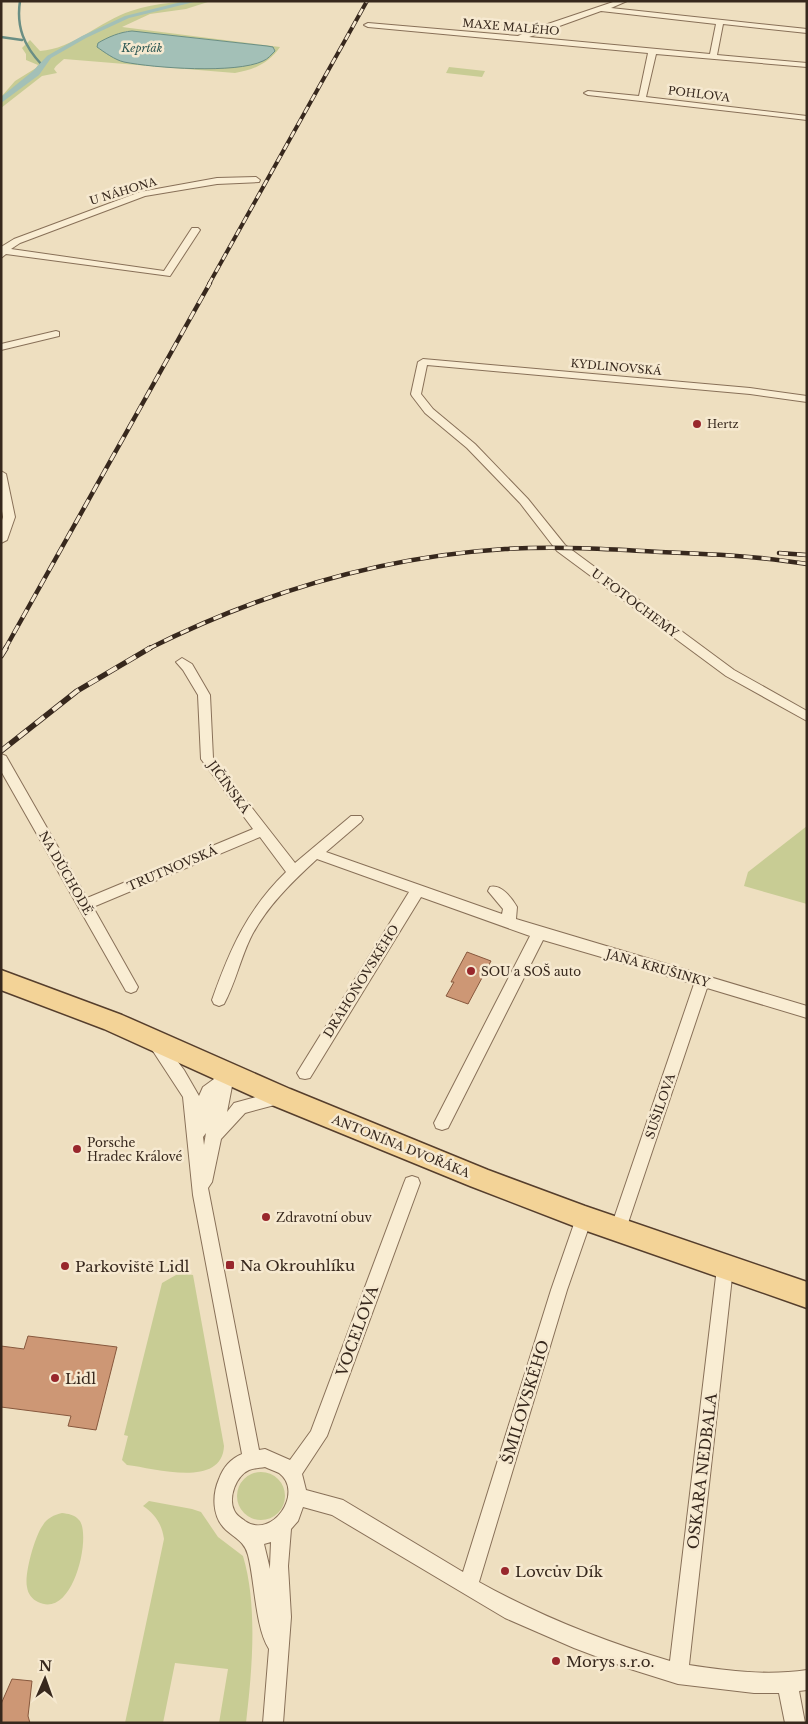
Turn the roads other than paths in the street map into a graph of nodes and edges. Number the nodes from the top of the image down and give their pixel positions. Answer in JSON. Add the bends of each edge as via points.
{"nodes":[{"id":1,"x":624,"y":1,"type":"edge"},
{"id":2,"x":601,"y":5,"type":"edge"},
{"id":3,"x":720,"y":21,"type":"junction"},
{"id":4,"x":368,"y":25,"type":"dead end"},
{"id":5,"x":807,"y":31,"type":"edge"},
{"id":6,"x":519,"y":39,"type":"junction"},
{"id":7,"x":652,"y":52,"type":"junction"},
{"id":8,"x":713,"y":57,"type":"junction"},
{"id":9,"x":807,"y":65,"type":"edge"},
{"id":10,"x":588,"y":93,"type":"dead end"},
{"id":11,"x":642,"y":99,"type":"junction"},
{"id":12,"x":807,"y":118,"type":"edge"},
{"id":13,"x":256,"y":180,"type":"dead end"},
{"id":14,"x":194,"y":230,"type":"dead end"},
{"id":15,"x":2,"y":251,"type":"edge"},
{"id":16,"x":56,"y":334,"type":"dead end"},
{"id":17,"x":1,"y":348,"type":"edge"},
{"id":18,"x":423,"y":362,"type":"joint"},
{"id":19,"x":807,"y":399,"type":"edge"},
{"id":20,"x":1,"y":474,"type":"edge"},
{"id":21,"x":1,"y":540,"type":"edge"},
{"id":22,"x":182,"y":662,"type":"dead end"},
{"id":23,"x":807,"y":717,"type":"edge"},
{"id":24,"x":1,"y":759,"type":"edge"},
{"id":25,"x":356,"y":819,"type":"dead end"},
{"id":26,"x":261,"y":831,"type":"junction"},
{"id":27,"x":317,"y":854,"type":"junction"},
{"id":28,"x":295,"y":873,"type":"junction"},
{"id":29,"x":418,"y":890,"type":"junction"},
{"id":30,"x":495,"y":891,"type":"dead end"},
{"id":31,"x":84,"y":905,"type":"junction"},
{"id":32,"x":509,"y":922,"type":"junction"},
{"id":33,"x":539,"y":933,"type":"junction"},
{"id":34,"x":1,"y":980,"type":"edge"},
{"id":35,"x":702,"y":981,"type":"junction"},
{"id":36,"x":131,"y":987,"type":"dead end"},
{"id":37,"x":219,"y":1000,"type":"dead end"},
{"id":38,"x":807,"y":1012,"type":"edge"},
{"id":39,"x":153,"y":1040,"type":"junction"},
{"id":40,"x":305,"y":1073,"type":"dead end"},
{"id":41,"x":225,"y":1075,"type":"junction"},
{"id":42,"x":281,"y":1097,"type":"junction"},
{"id":43,"x":442,"y":1123,"type":"dead end"},
{"id":44,"x":213,"y":1139,"type":"junction"},
{"id":45,"x":196,"y":1147,"type":"junction"},
{"id":46,"x":412,"y":1183,"type":"dead end"},
{"id":47,"x":201,"y":1195,"type":"junction"},
{"id":48,"x":584,"y":1218,"type":"junction"},
{"id":49,"x":618,"y":1230,"type":"junction"},
{"id":50,"x":725,"y":1268,"type":"junction"},
{"id":51,"x":807,"y":1295,"type":"edge"},
{"id":52,"x":252,"y":1460,"type":"junction"},
{"id":53,"x":292,"y":1473,"type":"junction"},
{"id":54,"x":299,"y":1497,"type":"junction"},
{"id":55,"x":282,"y":1527,"type":"junction"},
{"id":56,"x":247,"y":1533,"type":"junction"},
{"id":57,"x":468,"y":1586,"type":"junction"},
{"id":58,"x":279,"y":1658,"type":"junction"},
{"id":59,"x":678,"y":1674,"type":"junction"},
{"id":60,"x":797,"y":1682,"type":"edge"},
{"id":61,"x":273,"y":1723,"type":"edge"},
{"id":62,"x":796,"y":1723,"type":"edge"}],
"edges":[{"from":1,"to":2,"type":"street","via":[[610,6]]},
{"from":2,"to":3,"type":"street"},
{"from":2,"to":6,"type":"street"},
{"from":3,"to":5,"type":"street"},
{"from":3,"to":8,"type":"street"},
{"from":4,"to":6,"type":"street","name":"MAXE MALÉHO"},
{"from":6,"to":7,"type":"street","name":"MAXE MALÉHO"},
{"from":7,"to":8,"type":"street","name":"MAXE MALÉHO"},
{"from":7,"to":11,"type":"street"},
{"from":8,"to":9,"type":"street","name":"MAXE MALÉHO"},
{"from":10,"to":11,"type":"street","name":"POHLOVA"},
{"from":11,"to":12,"type":"street","name":"POHLOVA"},
{"from":13,"to":15,"type":"street","name":"U NÁHONA","via":[[217,181],[143,194],[16,241]]},
{"from":14,"to":15,"type":"street","name":"U NÁHONA","via":[[167,274]]},
{"from":16,"to":17,"type":"street"},
{"from":18,"to":19,"type":"street","name":"KYDLINOVSKÁ"},
{"from":18,"to":23,"type":"street","name":"U FOTOCHEMY","via":[[416,394],[418,399],[486,462],[528,506],[561,548],[730,673]]},
{"from":20,"to":21,"type":"street","via":[[8,517]]},
{"from":22,"to":26,"type":"street","name":"JIČÍNSKÁ","via":[[204,695],[207,760]]},
{"from":24,"to":31,"type":"street","name":"NA DŮCHODĚ"},
{"from":25,"to":27,"type":"street"},
{"from":26,"to":28,"type":"street","name":"JIČÍNSKÁ"},
{"from":26,"to":31,"type":"street","name":"TRUTNOVSKÁ"},
{"from":27,"to":28,"type":"street"},
{"from":27,"to":29,"type":"street","name":"JANA KRUŠINKY"},
{"from":28,"to":37,"type":"street","via":[[254,920],[239,948]]},
{"from":29,"to":32,"type":"street","name":"JANA KRUŠINKY"},
{"from":29,"to":40,"type":"street","name":"DRAHOŇOVSKÉHO"},
{"from":30,"to":32,"type":"street","via":[[510,907]]},
{"from":31,"to":36,"type":"street","name":"NA DŮCHODĚ"},
{"from":32,"to":33,"type":"street","name":"JANA KRUŠINKY"},
{"from":33,"to":35,"type":"street","name":"JANA KRUŠINKY"},
{"from":33,"to":43,"type":"street"},
{"from":34,"to":39,"type":"main road","name":"ANTONÍNA DVOŘÁKA"},
{"from":35,"to":38,"type":"street","name":"JANA KRUŠINKY"},
{"from":35,"to":49,"type":"street","name":"SUŠILOVA"},
{"from":39,"to":41,"type":"main road","name":"ANTONÍNA DVOŘÁKA"},
{"from":39,"to":45,"type":"street","via":[[191,1096]]},
{"from":41,"to":42,"type":"main road","name":"ANTONÍNA DVOŘÁKA"},
{"from":41,"to":44,"type":"street"},
{"from":41,"to":45,"type":"street","via":[[208,1091]]},
{"from":42,"to":44,"type":"street","via":[[240,1108]]},
{"from":42,"to":48,"type":"main road","name":"ANTONÍNA DVOŘÁKA"},
{"from":44,"to":47,"type":"street"},
{"from":45,"to":47,"type":"street"},
{"from":46,"to":53,"type":"street","name":"VOCELOVA","via":[[318,1436]]},
{"from":47,"to":52,"type":"street"},
{"from":48,"to":49,"type":"main road","name":"ANTONÍNA DVOŘÁKA"},
{"from":48,"to":57,"type":"street","name":"ŠMILOVSKÉHO"},
{"from":49,"to":50,"type":"main road","name":"ANTONÍNA DVOŘÁKA"},
{"from":50,"to":51,"type":"main road","name":"ANTONÍNA DVOŘÁKA"},
{"from":50,"to":59,"type":"street","name":"OSKARA NEDBALA"},
{"from":52,"to":53,"type":"street","via":[[275,1460]]},
{"from":52,"to":56,"type":"street","via":[[233,1472],[223,1495],[223,1507],[228,1518],[236,1528]]},
{"from":53,"to":54,"type":"street"},
{"from":54,"to":55,"type":"street","via":[[296,1509]]},
{"from":54,"to":57,"type":"street","via":[[336,1507]]},
{"from":55,"to":56,"type":"street","via":[[266,1534]]},
{"from":55,"to":58,"type":"street","via":[[279,1546]]},
{"from":56,"to":58,"type":"street","via":[[257,1551]]},
{"from":57,"to":59,"type":"street","via":[[512,1611],[574,1638]]},
{"from":58,"to":61,"type":"street"},
{"from":59,"to":60,"type":"street","via":[[745,1682]]},
{"from":60,"to":62,"type":"street"}]}
